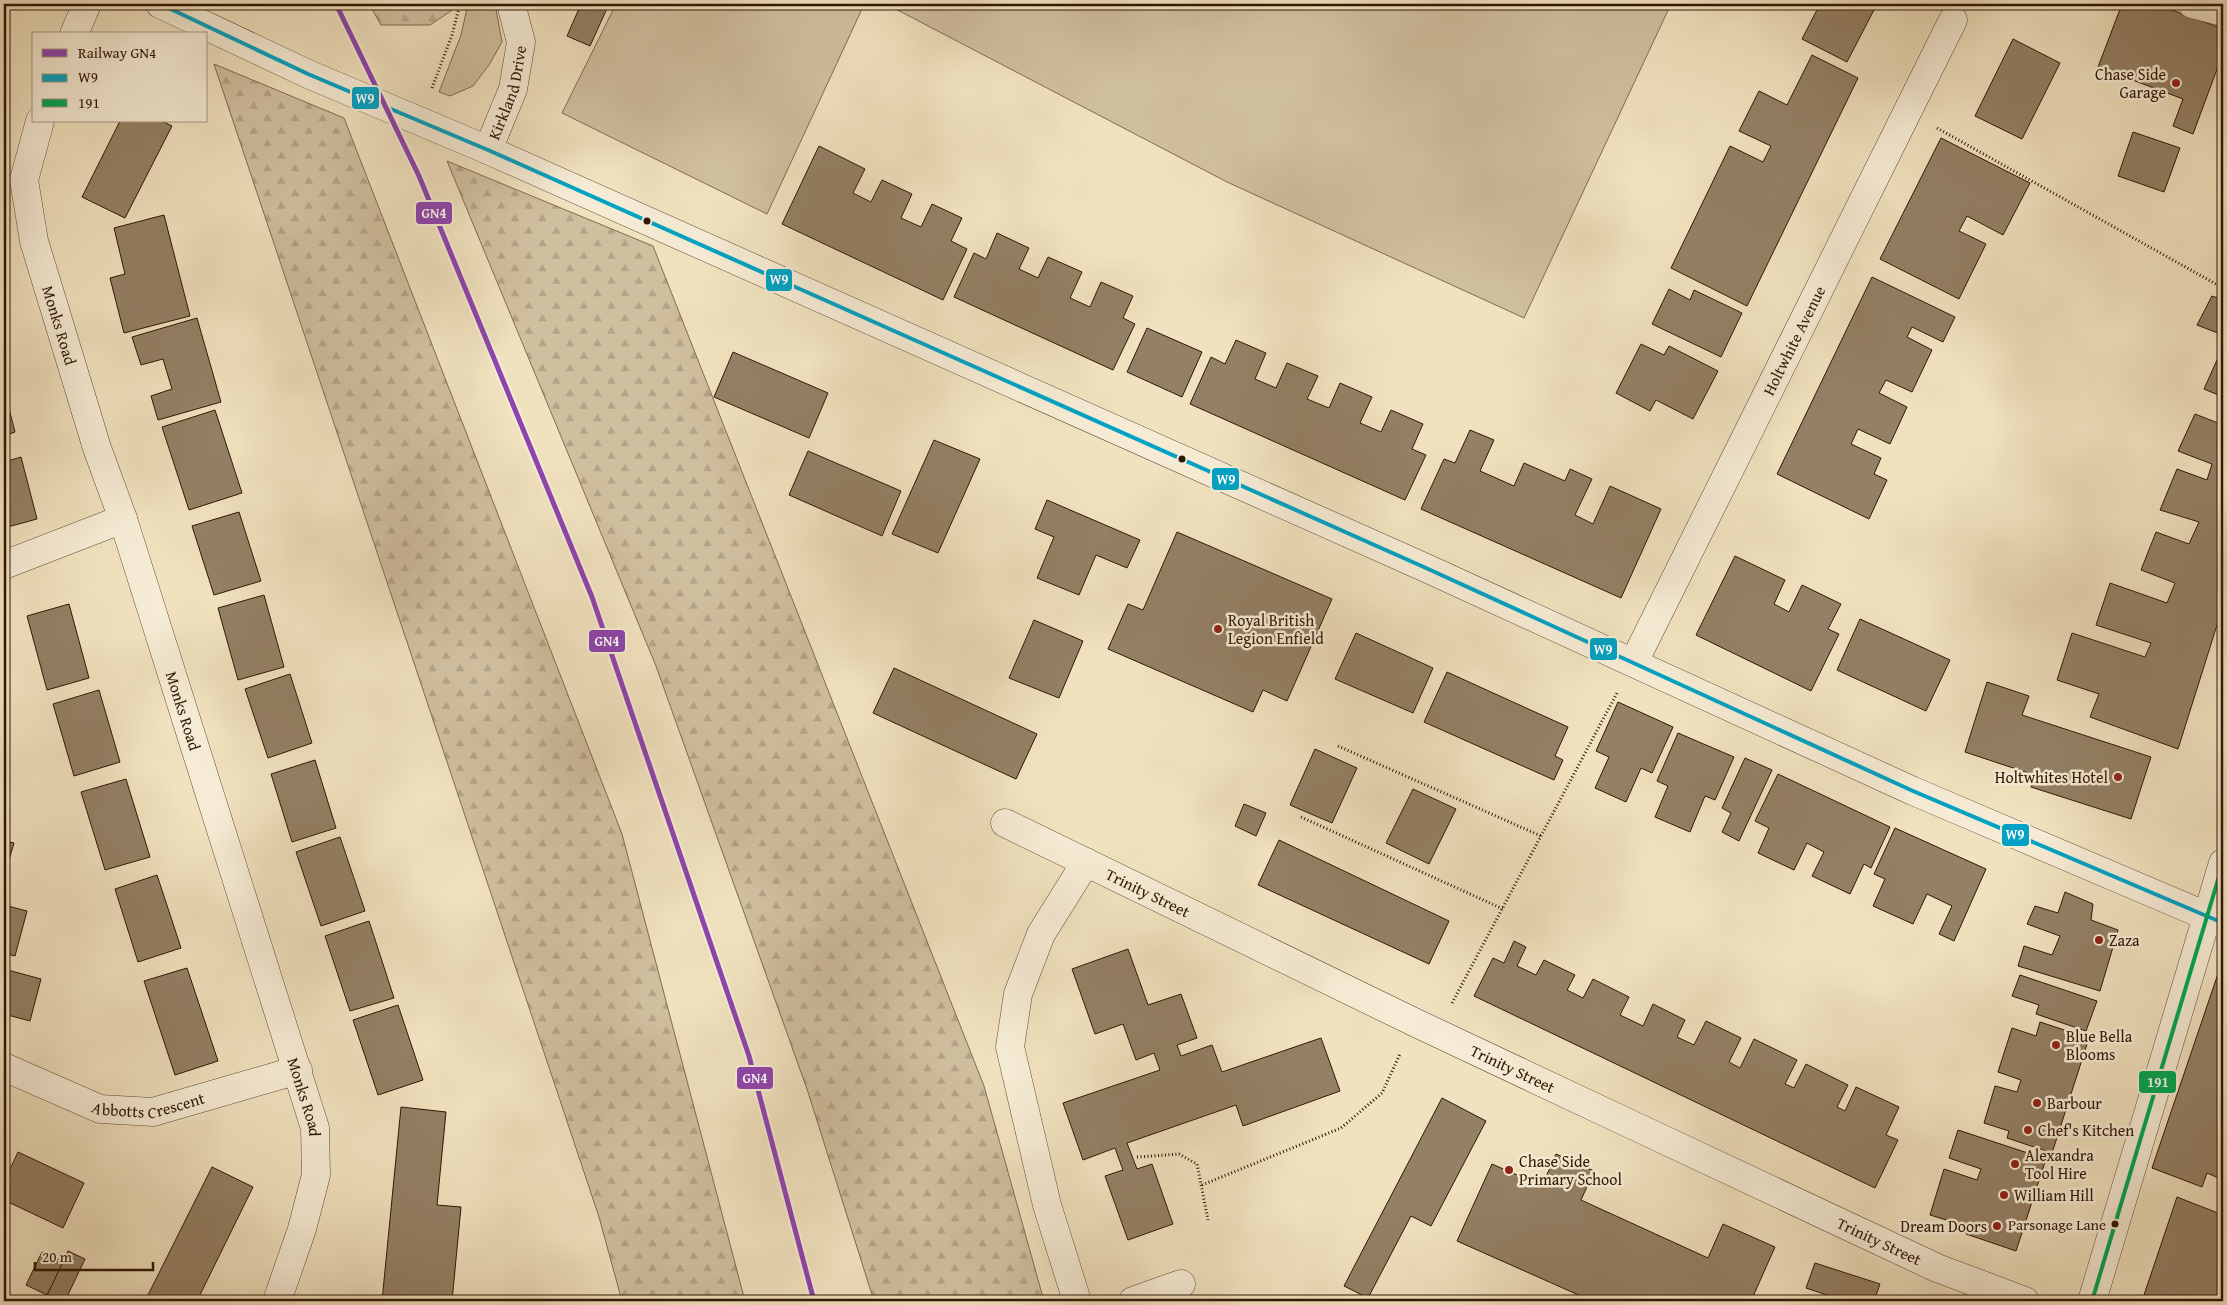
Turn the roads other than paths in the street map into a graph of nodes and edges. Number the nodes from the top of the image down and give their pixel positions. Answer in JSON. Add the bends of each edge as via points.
{"nodes":[{"id":1,"x":87,"y":4,"type":"edge"},
{"id":2,"x":160,"y":4,"type":"edge"},
{"id":3,"x":511,"y":4,"type":"edge"},
{"id":4,"x":2192,"y":4,"type":"edge"},
{"id":5,"x":2223,"y":12,"type":"edge"},
{"id":6,"x":1953,"y":20,"type":"dead end"},
{"id":7,"x":75,"y":32,"type":"edge"},
{"id":8,"x":40,"y":122,"type":"edge"},
{"id":9,"x":488,"y":150,"type":"junction"},
{"id":10,"x":122,"y":519,"type":"junction"},
{"id":11,"x":4,"y":565,"type":"edge"},
{"id":12,"x":1634,"y":662,"type":"junction"},
{"id":13,"x":1005,"y":822,"type":"dead end"},
{"id":14,"x":1086,"y":862,"type":"junction"},
{"id":15,"x":2223,"y":863,"type":"edge"},
{"id":16,"x":2215,"y":920,"type":"edge"},
{"id":17,"x":4,"y":1067,"type":"edge"},
{"id":18,"x":298,"y":1070,"type":"junction"},
{"id":19,"x":1181,"y":1284,"type":"dead end"},
{"id":20,"x":277,"y":1301,"type":"edge"},
{"id":21,"x":1077,"y":1301,"type":"edge"},
{"id":22,"x":1133,"y":1301,"type":"edge"},
{"id":23,"x":2025,"y":1301,"type":"edge"},
{"id":24,"x":2092,"y":1301,"type":"edge"}],
"edges":[{"from":1,"to":7,"type":"street"},
{"from":2,"to":9,"type":"street","via":[[308,74]]},
{"from":3,"to":9,"type":"street","name":"Kirkland Drive","via":[[521,42],[513,90]]},
{"from":4,"to":5,"type":"street"},
{"from":6,"to":12,"type":"street","name":"Holtwhite Avenue"},
{"from":8,"to":10,"type":"street","name":"Monks Road","via":[[24,180],[34,241]]},
{"from":9,"to":12,"type":"street"},
{"from":10,"to":11,"type":"street"},
{"from":10,"to":18,"type":"street","name":"Monks Road"},
{"from":12,"to":16,"type":"street","via":[[1913,790]]},
{"from":13,"to":14,"type":"street","name":"Trinity Street"},
{"from":14,"to":21,"type":"street","via":[[1041,934],[1018,994],[1010,1047],[1047,1205]]},
{"from":14,"to":23,"type":"street","name":"Trinity Street","via":[[1426,1028],[1937,1268]]},
{"from":15,"to":16,"type":"street"},
{"from":16,"to":24,"type":"street"},
{"from":17,"to":18,"type":"street","name":"Abbotts Crescent","via":[[100,1109],[153,1112]]},
{"from":18,"to":20,"type":"street","name":"Monks Road","via":[[315,1128],[316,1175],[302,1229]]},
{"from":19,"to":22,"type":"street"}]}
